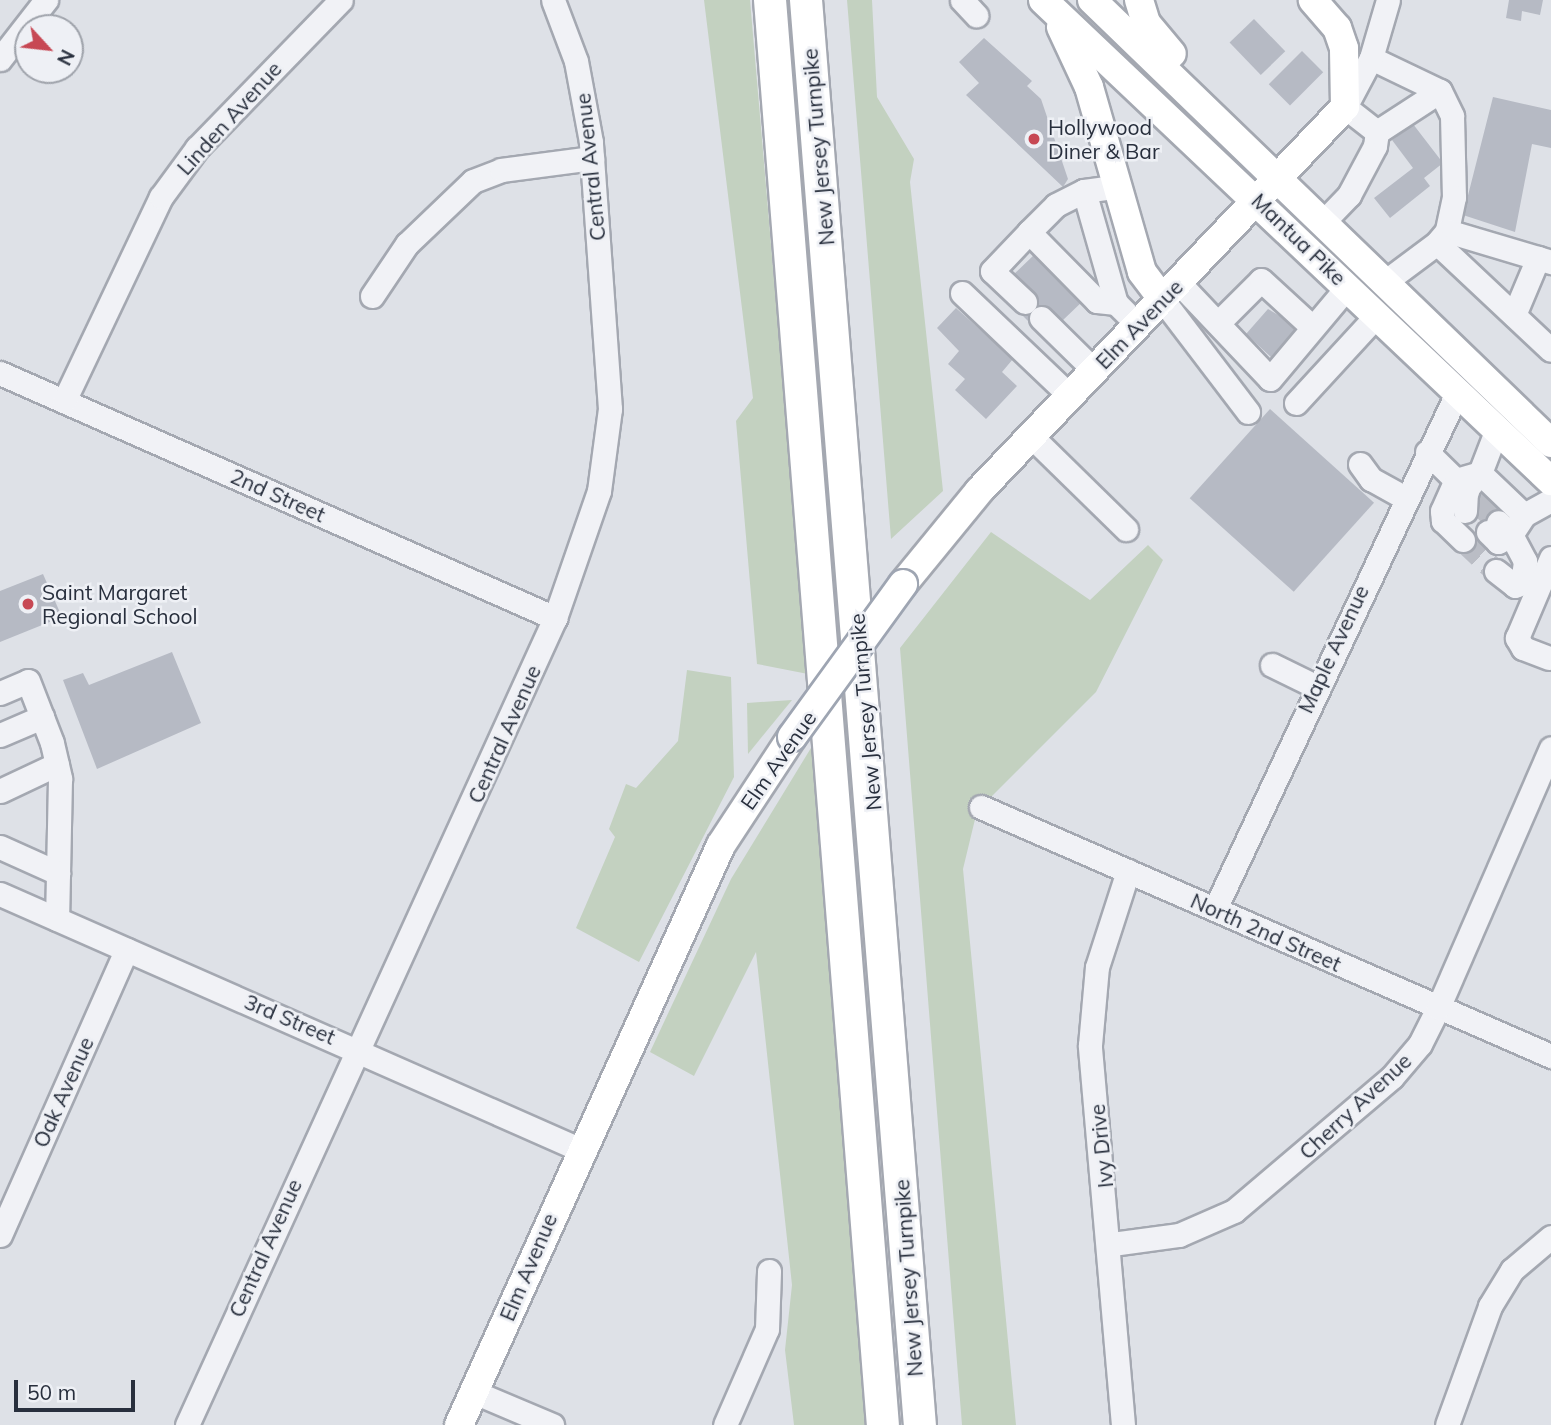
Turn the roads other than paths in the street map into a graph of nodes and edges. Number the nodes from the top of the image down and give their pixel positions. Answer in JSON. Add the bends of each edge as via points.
{"nodes":[{"id":1,"x":46,"y":0,"type":"edge"},
{"id":2,"x":341,"y":0,"type":"edge"},
{"id":3,"x":553,"y":0,"type":"edge"},
{"id":4,"x":771,"y":0,"type":"edge"},
{"id":5,"x":806,"y":0,"type":"edge"},
{"id":6,"x":1092,"y":0,"type":"edge"},
{"id":7,"x":1139,"y":0,"type":"edge"},
{"id":8,"x":1312,"y":0,"type":"edge"},
{"id":9,"x":1388,"y":0,"type":"edge"},
{"id":10,"x":1044,"y":1,"type":"edge"},
{"id":11,"x":1371,"y":58,"type":"junction"},
{"id":12,"x":0,"y":59,"type":"edge"},
{"id":13,"x":1440,"y":92,"type":"junction"},
{"id":14,"x":1345,"y":107,"type":"junction"},
{"id":15,"x":1377,"y":132,"type":"junction"},
{"id":16,"x":592,"y":158,"type":"junction"},
{"id":17,"x":1273,"y":169,"type":"junction"},
{"id":18,"x":1118,"y":186,"type":"junction"},
{"id":19,"x":1084,"y":191,"type":"junction"},
{"id":20,"x":1260,"y":201,"type":"junction"},
{"id":21,"x":1325,"y":220,"type":"junction"},
{"id":22,"x":1029,"y":232,"type":"junction"},
{"id":23,"x":1442,"y":237,"type":"junction"},
{"id":24,"x":1545,"y":260,"type":"edge"},
{"id":25,"x":1386,"y":281,"type":"junction"},
{"id":26,"x":1348,"y":286,"type":"junction"},
{"id":27,"x":1170,"y":291,"type":"junction"},
{"id":28,"x":962,"y":293,"type":"dead end"},
{"id":29,"x":372,"y":296,"type":"dead end"},
{"id":30,"x":1116,"y":303,"type":"junction"},
{"id":31,"x":1514,"y":315,"type":"junction"},
{"id":32,"x":1377,"y":316,"type":"junction"},
{"id":33,"x":1219,"y":322,"type":"junction"},
{"id":34,"x":1137,"y":325,"type":"junction"},
{"id":35,"x":1311,"y":327,"type":"junction"},
{"id":36,"x":1551,"y":350,"type":"edge"},
{"id":37,"x":1094,"y":370,"type":"junction"},
{"id":38,"x":0,"y":373,"type":"edge"},
{"id":39,"x":1458,"y":391,"type":"junction"},
{"id":40,"x":1070,"y":396,"type":"junction"},
{"id":41,"x":64,"y":401,"type":"junction"},
{"id":42,"x":1296,"y":403,"type":"dead end"},
{"id":43,"x":1248,"y":412,"type":"dead end"},
{"id":44,"x":1497,"y":429,"type":"junction"},
{"id":45,"x":1031,"y":436,"type":"junction"},
{"id":46,"x":1551,"y":443,"type":"edge"},
{"id":47,"x":1427,"y":452,"type":"junction"},
{"id":48,"x":1360,"y":464,"type":"dead end"},
{"id":49,"x":1551,"y":481,"type":"edge"},
{"id":50,"x":1472,"y":489,"type":"junction"},
{"id":51,"x":1405,"y":498,"type":"junction"},
{"id":52,"x":1551,"y":499,"type":"edge"},
{"id":53,"x":1508,"y":523,"type":"junction"},
{"id":54,"x":1126,"y":530,"type":"dead end"},
{"id":55,"x":1463,"y":540,"type":"tunnel mouth"},
{"id":56,"x":1551,"y":558,"type":"edge"},
{"id":57,"x":1496,"y":571,"type":"tunnel mouth"},
{"id":58,"x":555,"y":618,"type":"junction"},
{"id":59,"x":1549,"y":659,"type":"dead end"},
{"id":60,"x":1272,"y":665,"type":"dead end"},
{"id":61,"x":1315,"y":686,"type":"junction"},
{"id":62,"x":0,"y":693,"type":"edge"},
{"id":63,"x":42,"y":717,"type":"junction"},
{"id":64,"x":0,"y":736,"type":"edge"},
{"id":65,"x":1551,"y":748,"type":"edge"},
{"id":66,"x":57,"y":764,"type":"junction"},
{"id":67,"x":0,"y":791,"type":"edge"},
{"id":68,"x":981,"y":807,"type":"dead end"},
{"id":69,"x":0,"y":847,"type":"edge"},
{"id":70,"x":1128,"y":871,"type":"junction"},
{"id":71,"x":58,"y":873,"type":"junction"},
{"id":72,"x":0,"y":894,"type":"edge"},
{"id":73,"x":1215,"y":909,"type":"junction"},
{"id":74,"x":57,"y":919,"type":"junction"},
{"id":75,"x":126,"y":950,"type":"junction"},
{"id":76,"x":1438,"y":1008,"type":"junction"},
{"id":77,"x":363,"y":1050,"type":"junction"},
{"id":78,"x":1551,"y":1056,"type":"edge"},
{"id":79,"x":579,"y":1149,"type":"junction"},
{"id":80,"x":0,"y":1234,"type":"edge"},
{"id":81,"x":1551,"y":1237,"type":"edge"},
{"id":82,"x":1112,"y":1244,"type":"junction"},
{"id":83,"x":769,"y":1271,"type":"dead end"},
{"id":84,"x":474,"y":1392,"type":"junction"},
{"id":85,"x":187,"y":1425,"type":"edge"},
{"id":86,"x":459,"y":1425,"type":"edge"},
{"id":87,"x":552,"y":1425,"type":"edge"},
{"id":88,"x":724,"y":1425,"type":"edge"},
{"id":89,"x":883,"y":1425,"type":"edge"},
{"id":90,"x":920,"y":1425,"type":"edge"},
{"id":91,"x":1123,"y":1425,"type":"edge"},
{"id":92,"x":1447,"y":1425,"type":"edge"}],
"edges":[{"from":1,"to":12,"type":"street"},
{"from":2,"to":41,"type":"street","name":"Linden Avenue","via":[[197,148],[160,197]]},
{"from":3,"to":16,"type":"street","name":"Central Avenue","via":[[576,61]]},
{"from":4,"to":89,"type":"highway","name":"New Jersey Turnpike"},
{"from":5,"to":90,"type":"highway","name":"New Jersey Turnpike"},
{"from":6,"to":17,"type":"main road","name":"Mantua Pike"},
{"from":7,"to":17,"type":"main road","via":[[1160,43],[1251,130]]},
{"from":8,"to":14,"type":"main road","via":[[1337,28],[1344,48]]},
{"from":9,"to":11,"type":"street"},
{"from":10,"to":18,"type":"main road","via":[[1089,87]]},
{"from":10,"to":20,"type":"main road","name":"Mantua Pike"},
{"from":11,"to":13,"type":"street"},
{"from":11,"to":14,"type":"street"},
{"from":13,"to":15,"type":"street"},
{"from":13,"to":23,"type":"street","via":[[1452,116],[1454,197]]},
{"from":14,"to":15,"type":"street"},
{"from":14,"to":17,"type":"main road","name":"Elm Avenue"},
{"from":15,"to":21,"type":"street","via":[[1349,195]]},
{"from":16,"to":29,"type":"street","via":[[501,170],[472,181],[407,243]]},
{"from":16,"to":58,"type":"street","name":"Central Avenue","via":[[608,447],[590,526]]},
{"from":17,"to":20,"type":"main road","name":"Elm Avenue"},
{"from":17,"to":21,"type":"main road","name":"Mantua Pike"},
{"from":18,"to":19,"type":"street"},
{"from":18,"to":27,"type":"main road","via":[[1142,272]]},
{"from":19,"to":22,"type":"street","via":[[1056,205]]},
{"from":19,"to":30,"type":"street"},
{"from":20,"to":26,"type":"main road","name":"Mantua Pike"},
{"from":20,"to":27,"type":"main road","name":"Elm Avenue"},
{"from":21,"to":25,"type":"main road","name":"Mantua Pike"},
{"from":22,"to":30,"type":"street","via":[[1097,301]]},
{"from":22,"to":37,"type":"street","via":[[992,271]]},
{"from":23,"to":24,"type":"street"},
{"from":23,"to":25,"type":"street"},
{"from":23,"to":31,"type":"street"},
{"from":24,"to":31,"type":"street"},
{"from":25,"to":46,"type":"main road","name":"Mantua Pike"},
{"from":26,"to":32,"type":"main road","name":"Mantua Pike"},
{"from":26,"to":35,"type":"street"},
{"from":27,"to":33,"type":"street"},
{"from":27,"to":34,"type":"main road","name":"Elm Avenue"},
{"from":27,"to":43,"type":"street"},
{"from":28,"to":40,"type":"street"},
{"from":30,"to":34,"type":"street"},
{"from":31,"to":36,"type":"street"},
{"from":32,"to":39,"type":"main road","name":"Mantua Pike"},
{"from":32,"to":42,"type":"street"},
{"from":33,"to":35,"type":"street","via":[[1261,280]]},
{"from":33,"to":35,"type":"street","via":[[1224,335],[1270,379],[1309,338]]},
{"from":34,"to":37,"type":"main road","name":"Elm Avenue"},
{"from":37,"to":40,"type":"main road","name":"Elm Avenue"},
{"from":38,"to":41,"type":"street","name":"2nd Street"},
{"from":39,"to":44,"type":"main road","name":"Mantua Pike"},
{"from":39,"to":47,"type":"street","name":"Maple Avenue"},
{"from":40,"to":45,"type":"main road","name":"Elm Avenue"},
{"from":41,"to":58,"type":"street","name":"2nd Street"},
{"from":44,"to":49,"type":"main road","name":"Mantua Pike"},
{"from":44,"to":50,"type":"street"},
{"from":45,"to":54,"type":"street"},
{"from":45,"to":79,"type":"main road","name":"Elm Avenue","bridge":true,"via":[[903,584],[792,737],[721,845]]},
{"from":47,"to":50,"type":"street"},
{"from":47,"to":51,"type":"street","name":"Maple Avenue"},
{"from":48,"to":51,"type":"street","via":[[1371,480]]},
{"from":50,"to":53,"type":"street"},
{"from":50,"to":55,"type":"street","via":[[1443,521]]},
{"from":51,"to":61,"type":"street","name":"Maple Avenue"},
{"from":52,"to":53,"type":"street"},
{"from":53,"to":57,"type":"street","via":[[1527,575],[1515,586]]},
{"from":56,"to":59,"type":"street","via":[[1517,638],[1523,648]]},
{"from":58,"to":77,"type":"street","name":"Central Avenue"},
{"from":60,"to":61,"type":"street"},
{"from":61,"to":73,"type":"street","name":"Maple Avenue"},
{"from":62,"to":63,"type":"street","via":[[28,681]]},
{"from":63,"to":64,"type":"street"},
{"from":63,"to":66,"type":"street"},
{"from":65,"to":76,"type":"street","name":"Cherry Avenue"},
{"from":66,"to":67,"type":"street"},
{"from":66,"to":71,"type":"street"},
{"from":68,"to":70,"type":"street","name":"North 2nd Street"},
{"from":69,"to":71,"type":"street"},
{"from":70,"to":73,"type":"street","name":"North 2nd Street"},
{"from":70,"to":82,"type":"street","name":"Ivy Drive","via":[[1107,925],[1092,996],[1090,1045]]},
{"from":71,"to":74,"type":"street"},
{"from":72,"to":74,"type":"street","name":"3rd Street"},
{"from":73,"to":76,"type":"street","name":"North 2nd Street"},
{"from":74,"to":75,"type":"street","name":"3rd Street"},
{"from":75,"to":77,"type":"street","name":"3rd Street"},
{"from":75,"to":80,"type":"street","name":"Oak Avenue"},
{"from":76,"to":78,"type":"street","name":"North 2nd Street"},
{"from":76,"to":82,"type":"street","name":"Cherry Avenue","via":[[1392,1077],[1252,1199],[1179,1234]]},
{"from":77,"to":79,"type":"street","name":"3rd Street"},
{"from":77,"to":85,"type":"street","name":"Central Avenue","via":[[299,1172]]},
{"from":79,"to":84,"type":"main road","name":"Elm Avenue"},
{"from":81,"to":92,"type":"street","via":[[1512,1270],[1490,1306]]},
{"from":82,"to":91,"type":"street","name":"Ivy Drive"},
{"from":83,"to":88,"type":"street","via":[[767,1329]]},
{"from":84,"to":86,"type":"main road","name":"Elm Avenue"},
{"from":84,"to":87,"type":"street"}]}
